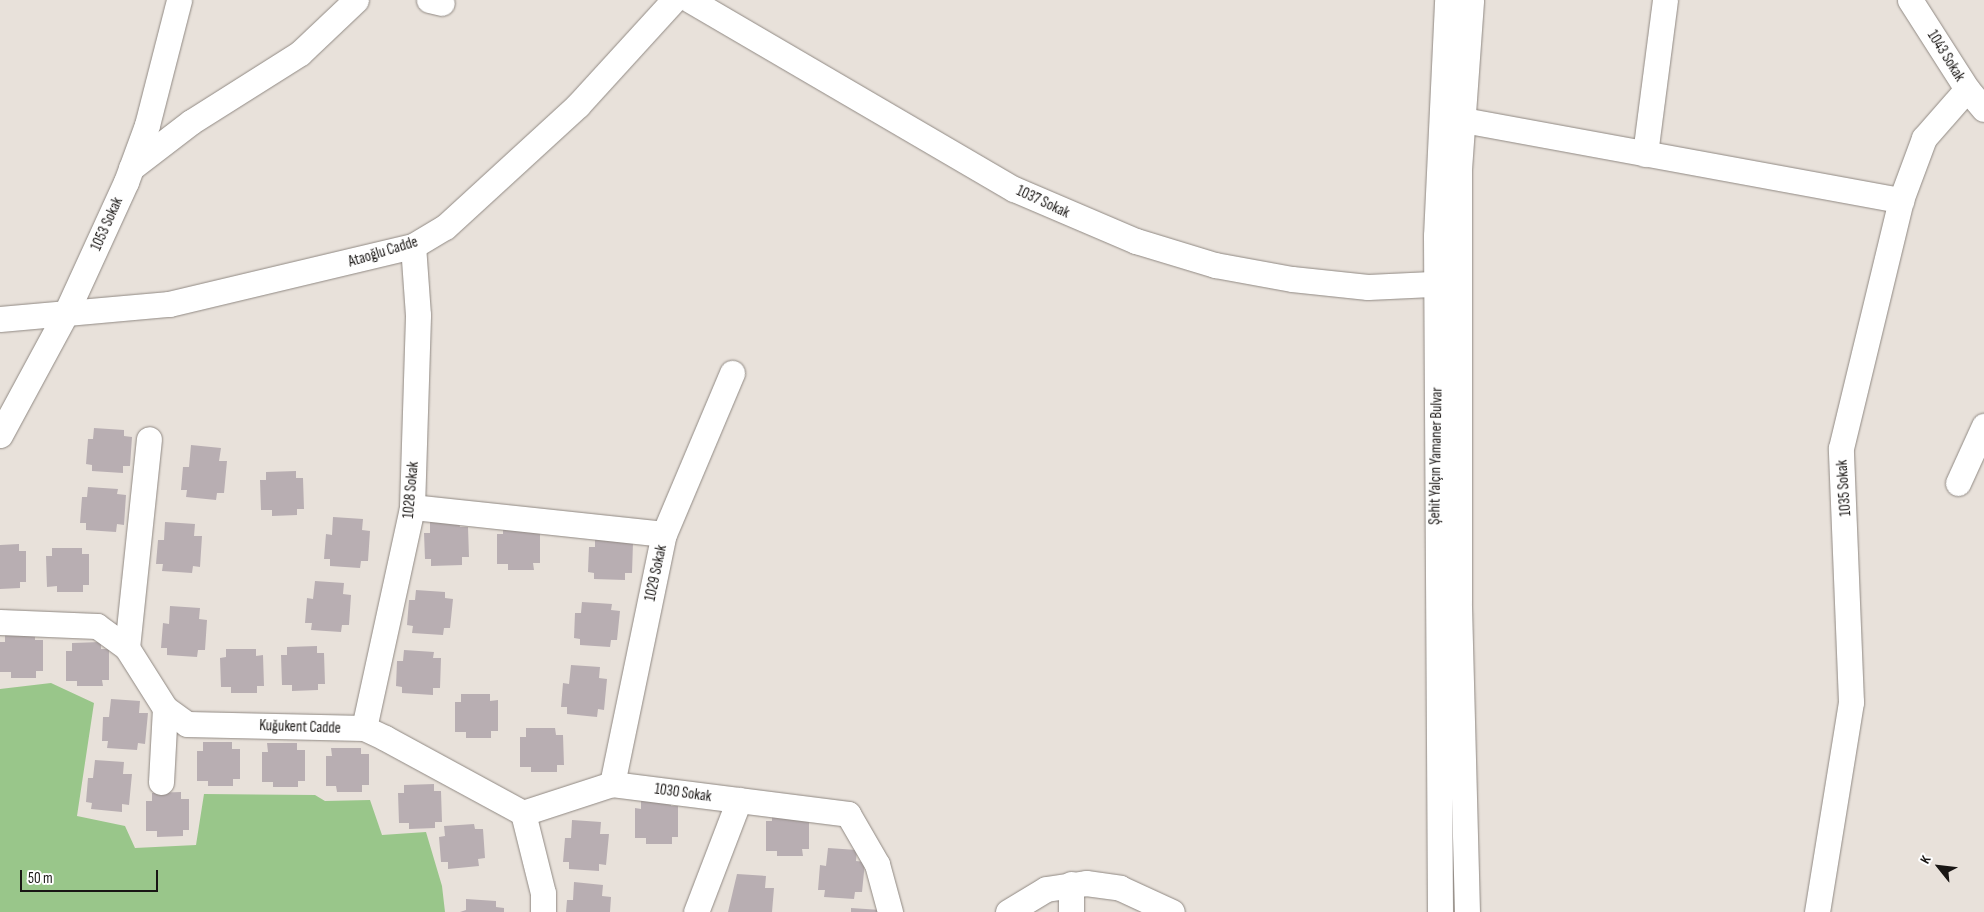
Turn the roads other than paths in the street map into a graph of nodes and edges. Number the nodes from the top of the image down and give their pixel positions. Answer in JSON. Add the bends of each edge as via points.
{"nodes":[{"id":1,"x":179,"y":0,"type":"edge"},
{"id":2,"x":356,"y":0,"type":"edge"},
{"id":3,"x":674,"y":0,"type":"edge"},
{"id":4,"x":690,"y":0,"type":"edge"},
{"id":5,"x":1447,"y":0,"type":"edge"},
{"id":6,"x":1472,"y":0,"type":"edge"},
{"id":7,"x":1665,"y":0,"type":"edge"},
{"id":8,"x":1910,"y":0,"type":"edge"},
{"id":9,"x":1967,"y":89,"type":"junction"},
{"id":10,"x":1984,"y":109,"type":"edge"},
{"id":11,"x":1453,"y":117,"type":"junction"},
{"id":12,"x":1645,"y":154,"type":"junction"},
{"id":13,"x":132,"y":168,"type":"junction"},
{"id":14,"x":1901,"y":200,"type":"junction"},
{"id":15,"x":414,"y":246,"type":"junction"},
{"id":16,"x":1447,"y":282,"type":"junction"},
{"id":17,"x":66,"y":313,"type":"junction"},
{"id":18,"x":0,"y":319,"type":"edge"},
{"id":19,"x":732,"y":373,"type":"dead end"},
{"id":20,"x":1984,"y":426,"type":"edge"},
{"id":21,"x":0,"y":435,"type":"edge"},
{"id":22,"x":149,"y":439,"type":"dead end"},
{"id":23,"x":1958,"y":483,"type":"dead end"},
{"id":24,"x":412,"y":507,"type":"junction"},
{"id":25,"x":664,"y":534,"type":"junction"},
{"id":26,"x":0,"y":622,"type":"edge"},
{"id":27,"x":127,"y":648,"type":"junction"},
{"id":28,"x":165,"y":708,"type":"junction"},
{"id":29,"x":364,"y":728,"type":"junction"},
{"id":30,"x":161,"y":782,"type":"dead end"},
{"id":31,"x":612,"y":784,"type":"junction"},
{"id":32,"x":739,"y":800,"type":"junction"},
{"id":33,"x":523,"y":813,"type":"junction"},
{"id":34,"x":1071,"y":884,"type":"junction"},
{"id":35,"x":543,"y":912,"type":"edge"},
{"id":36,"x":696,"y":912,"type":"edge"},
{"id":37,"x":890,"y":912,"type":"edge"},
{"id":38,"x":1008,"y":912,"type":"edge"},
{"id":39,"x":1071,"y":912,"type":"edge"},
{"id":40,"x":1172,"y":912,"type":"edge"},
{"id":41,"x":1440,"y":912,"type":"edge"},
{"id":42,"x":1467,"y":912,"type":"edge"},
{"id":43,"x":1817,"y":912,"type":"edge"}],
"edges":[{"from":1,"to":13,"type":"street","name":"1053 Sokak","via":[[147,125]]},
{"from":2,"to":13,"type":"street","via":[[300,53],[191,122]]},
{"from":3,"to":15,"type":"street","name":"Ataoğlu Cadde","via":[[578,105],[445,227]]},
{"from":4,"to":16,"type":"street","name":"1037 Sokak","via":[[1014,189],[1136,241],[1215,265],[1292,279],[1368,287]]},
{"from":5,"to":11,"type":"street","name":"Şehit Yalçın Yamaner Bulvar"},
{"from":6,"to":11,"type":"street"},
{"from":7,"to":12,"type":"street"},
{"from":8,"to":9,"type":"street","name":"1043 Sokak"},
{"from":9,"to":10,"type":"street","name":"1043 Sokak"},
{"from":9,"to":14,"type":"street","name":"1035 Sokak","via":[[1924,138]]},
{"from":11,"to":12,"type":"street"},
{"from":11,"to":16,"type":"street","name":"Şehit Yalçın Yamaner Bulvar"},
{"from":12,"to":14,"type":"street"},
{"from":13,"to":17,"type":"street","name":"1053 Sokak"},
{"from":14,"to":43,"type":"street","name":"1035 Sokak","via":[[1841,448],[1851,702]]},
{"from":15,"to":17,"type":"street","name":"Ataoğlu Cadde","via":[[169,304]]},
{"from":15,"to":24,"type":"street","name":"1028 Sokak","via":[[418,315]]},
{"from":16,"to":41,"type":"street","name":"Şehit Yalçın Yamaner Bulvar"},
{"from":16,"to":42,"type":"street"},
{"from":17,"to":18,"type":"street","name":"Ataoğlu Cadde"},
{"from":17,"to":21,"type":"street","name":"1053 Sokak"},
{"from":19,"to":25,"type":"street","name":"1029 Sokak"},
{"from":20,"to":23,"type":"street"},
{"from":22,"to":27,"type":"street"},
{"from":24,"to":25,"type":"street"},
{"from":24,"to":29,"type":"street","name":"1028 Sokak"},
{"from":25,"to":31,"type":"street","name":"1029 Sokak"},
{"from":26,"to":27,"type":"street","name":"Kuğukent Cadde","via":[[97,626]]},
{"from":27,"to":28,"type":"street","name":"Kuğukent Cadde"},
{"from":28,"to":29,"type":"street","name":"Kuğukent Cadde","via":[[186,724]]},
{"from":28,"to":30,"type":"street"},
{"from":29,"to":33,"type":"street","name":"Kuğukent Cadde"},
{"from":31,"to":32,"type":"street","name":"1030 Sokak"},
{"from":31,"to":33,"type":"street","name":"1030 Sokak"},
{"from":32,"to":36,"type":"street"},
{"from":32,"to":37,"type":"street","name":"1030 Sokak","via":[[848,814],[877,864]]},
{"from":33,"to":35,"type":"street","via":[[543,893]]},
{"from":34,"to":38,"type":"street","via":[[1046,889]]},
{"from":34,"to":39,"type":"street"},
{"from":34,"to":40,"type":"street","via":[[1120,888]]}]}
